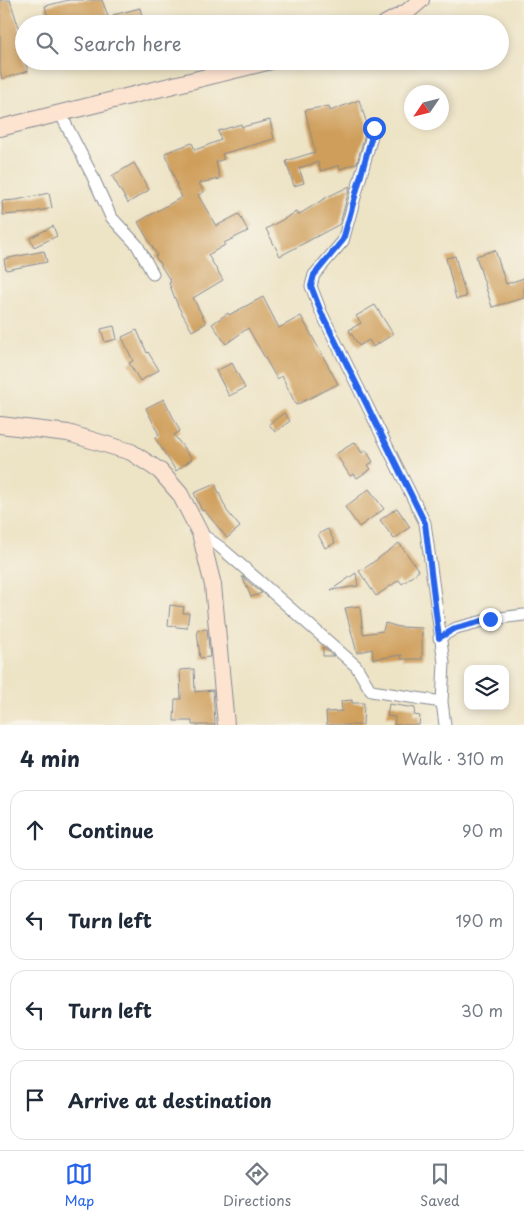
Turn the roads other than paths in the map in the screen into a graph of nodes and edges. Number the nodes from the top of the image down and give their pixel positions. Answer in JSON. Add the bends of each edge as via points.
{"nodes":[{"id":1,"x":421,"y":0,"type":"edge"},
{"id":2,"x":402,"y":15,"type":"edge"},
{"id":3,"x":234,"y":70,"type":"edge"},
{"id":4,"x":60,"y":113,"type":"junction"},
{"id":5,"x":0,"y":128,"type":"edge"},
{"id":6,"x":374,"y":128,"type":"dead end"},
{"id":7,"x":153,"y":274,"type":"dead end"},
{"id":8,"x":0,"y":425,"type":"edge"},
{"id":9,"x":200,"y":533,"type":"junction"},
{"id":10,"x":524,"y":615,"type":"edge"},
{"id":11,"x":439,"y":638,"type":"junction"},
{"id":12,"x":442,"y":702,"type":"junction"},
{"id":13,"x":226,"y":725,"type":"edge"},
{"id":14,"x":444,"y":725,"type":"edge"}],
"edges":[{"from":1,"to":2,"type":"street"},
{"from":3,"to":4,"type":"street"},
{"from":4,"to":5,"type":"street"},
{"from":4,"to":7,"type":"street","via":[[111,217],[137,245]]},
{"from":6,"to":11,"type":"street","via":[[343,240],[314,275],[311,286],[425,523]]},
{"from":8,"to":9,"type":"street","via":[[68,433],[131,452],[160,471],[180,494]]},
{"from":9,"to":12,"type":"street","via":[[356,666],[370,691]]},
{"from":9,"to":13,"type":"street","via":[[214,586]]},
{"from":10,"to":11,"type":"street","via":[[456,628]]},
{"from":11,"to":12,"type":"street","via":[[444,663]]},
{"from":12,"to":14,"type":"street"}]}
